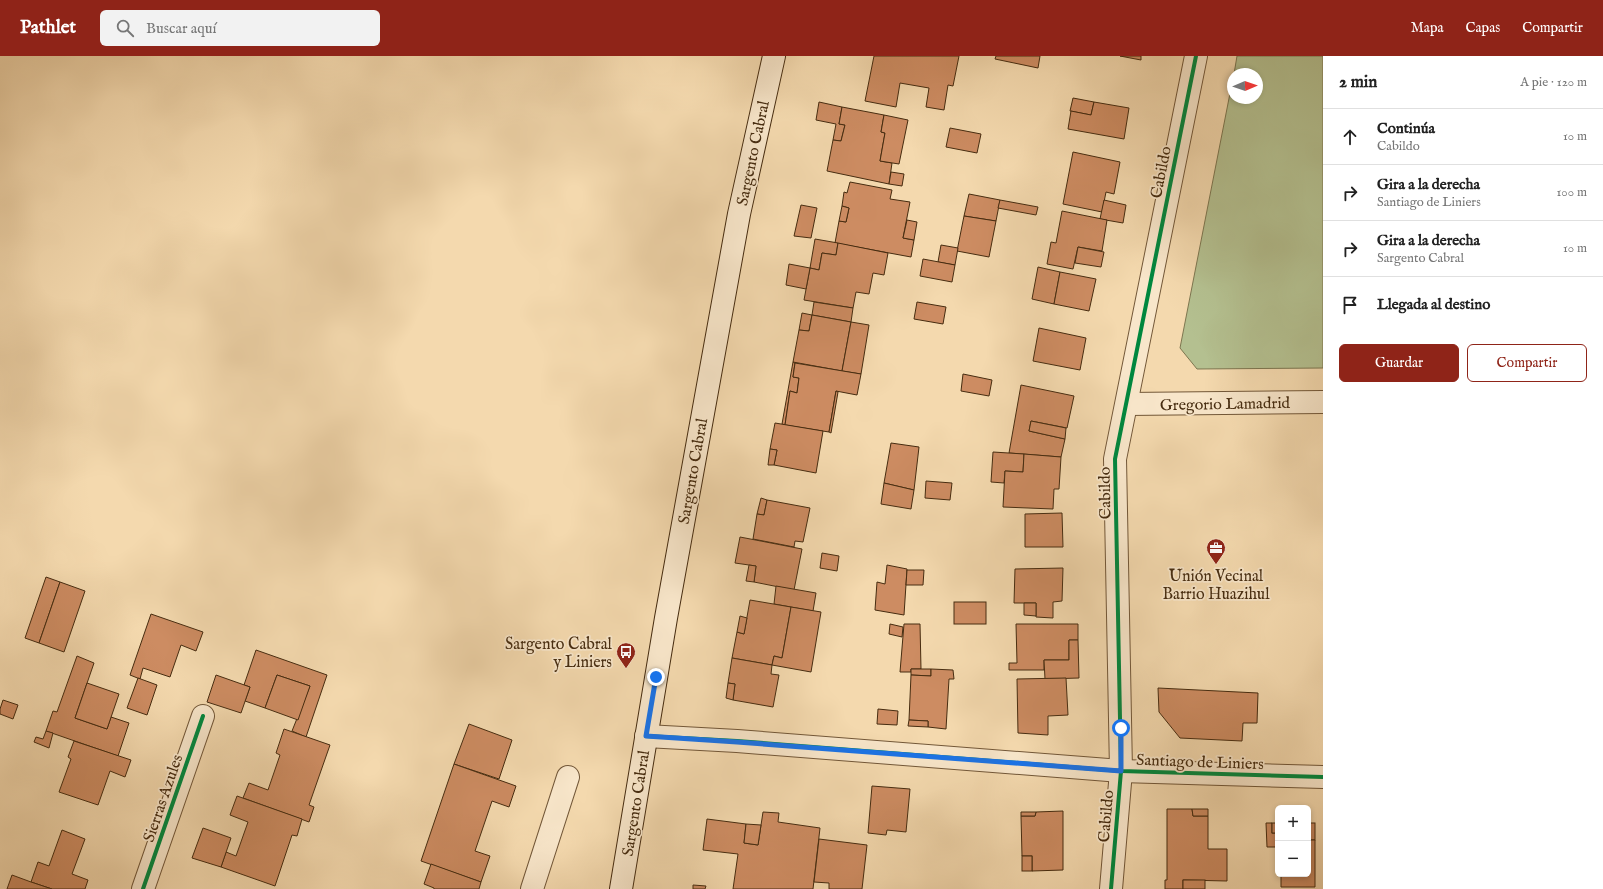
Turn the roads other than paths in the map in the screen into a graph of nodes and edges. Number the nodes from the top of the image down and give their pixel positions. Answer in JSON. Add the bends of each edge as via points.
{"nodes":[{"id":1,"x":774,"y":56,"type":"edge"},
{"id":2,"x":1196,"y":56,"type":"edge"},
{"id":3,"x":1323,"y":402,"type":"edge"},
{"id":4,"x":1127,"y":404,"type":"junction"},
{"id":5,"x":202,"y":716,"type":"dead end"},
{"id":6,"x":646,"y":736,"type":"junction"},
{"id":7,"x":1121,"y":771,"type":"junction"},
{"id":8,"x":568,"y":777,"type":"dead end"},
{"id":9,"x":1323,"y":777,"type":"edge"},
{"id":10,"x":143,"y":889,"type":"edge"},
{"id":11,"x":532,"y":889,"type":"edge"},
{"id":12,"x":621,"y":889,"type":"edge"},
{"id":13,"x":1111,"y":889,"type":"edge"}],
"edges":[{"from":1,"to":6,"type":"street","name":"Sargento Cabral","via":[[738,214]]},
{"from":2,"to":4,"type":"street","name":"Cabildo"},
{"from":3,"to":4,"type":"street","name":"Gregorio Lamadrid"},
{"from":4,"to":7,"type":"street","name":"Cabildo","via":[[1116,459]]},
{"from":5,"to":10,"type":"street","name":"Sierras Azules"},
{"from":6,"to":7,"type":"street","name":"Santiago de Liniers"},
{"from":6,"to":12,"type":"street","name":"Sargento Cabral"},
{"from":7,"to":9,"type":"street","name":"Santiago de Liniers"},
{"from":7,"to":13,"type":"street","name":"Cabildo"},
{"from":8,"to":11,"type":"street"}]}
